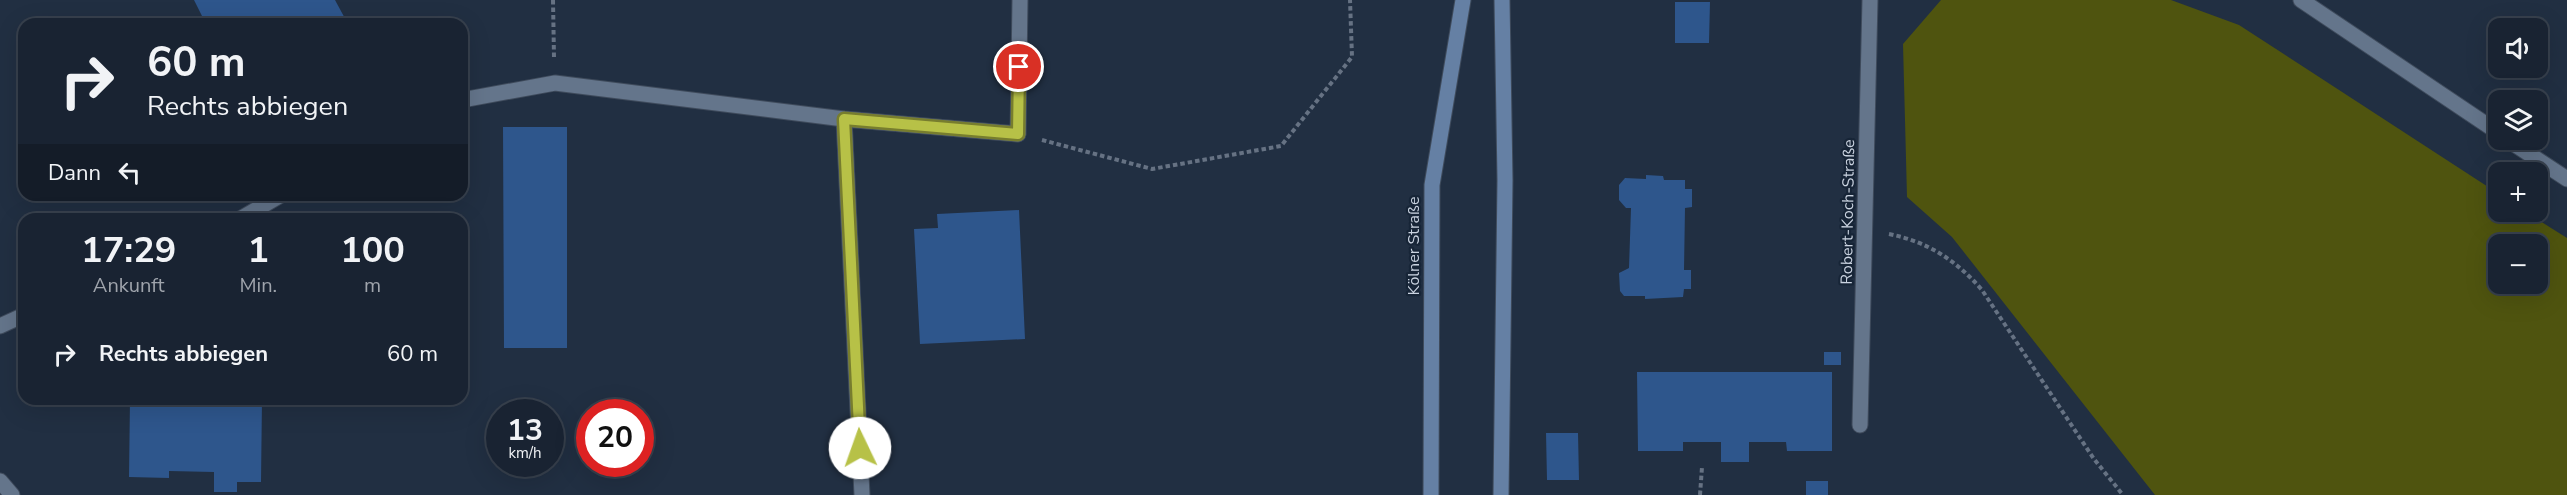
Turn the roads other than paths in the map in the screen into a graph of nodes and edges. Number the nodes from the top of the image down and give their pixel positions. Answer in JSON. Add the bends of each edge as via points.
{"nodes":[{"id":1,"x":1020,"y":0,"type":"edge"},
{"id":2,"x":1463,"y":0,"type":"edge"},
{"id":3,"x":1502,"y":0,"type":"edge"},
{"id":4,"x":1870,"y":0,"type":"edge"},
{"id":5,"x":2301,"y":0,"type":"edge"},
{"id":6,"x":468,"y":99,"type":"edge"},
{"id":7,"x":844,"y":119,"type":"junction"},
{"id":8,"x":2488,"y":126,"type":"edge"},
{"id":9,"x":2523,"y":150,"type":"edge"},
{"id":10,"x":2567,"y":179,"type":"edge"},
{"id":11,"x":271,"y":201,"type":"edge"},
{"id":12,"x":250,"y":213,"type":"edge"},
{"id":13,"x":18,"y":318,"type":"edge"},
{"id":14,"x":0,"y":326,"type":"edge"},
{"id":15,"x":1860,"y":425,"type":"dead end"},
{"id":16,"x":0,"y":481,"type":"edge"},
{"id":17,"x":12,"y":495,"type":"edge"},
{"id":18,"x":862,"y":495,"type":"edge"},
{"id":19,"x":1431,"y":495,"type":"edge"},
{"id":20,"x":1501,"y":495,"type":"edge"}],
"edges":[{"from":1,"to":7,"type":"street","via":[[1018,134]]},
{"from":2,"to":19,"type":"main road","name":"Kölner Straße","via":[[1432,185]]},
{"from":3,"to":20,"type":"main road","via":[[1505,180]]},
{"from":4,"to":15,"type":"street","name":"Robert-Koch-Straße"},
{"from":5,"to":8,"type":"street"},
{"from":6,"to":7,"type":"street","via":[[555,83]]},
{"from":7,"to":18,"type":"street"},
{"from":9,"to":10,"type":"street"},
{"from":11,"to":12,"type":"street"},
{"from":13,"to":14,"type":"street"},
{"from":16,"to":17,"type":"street"}]}
